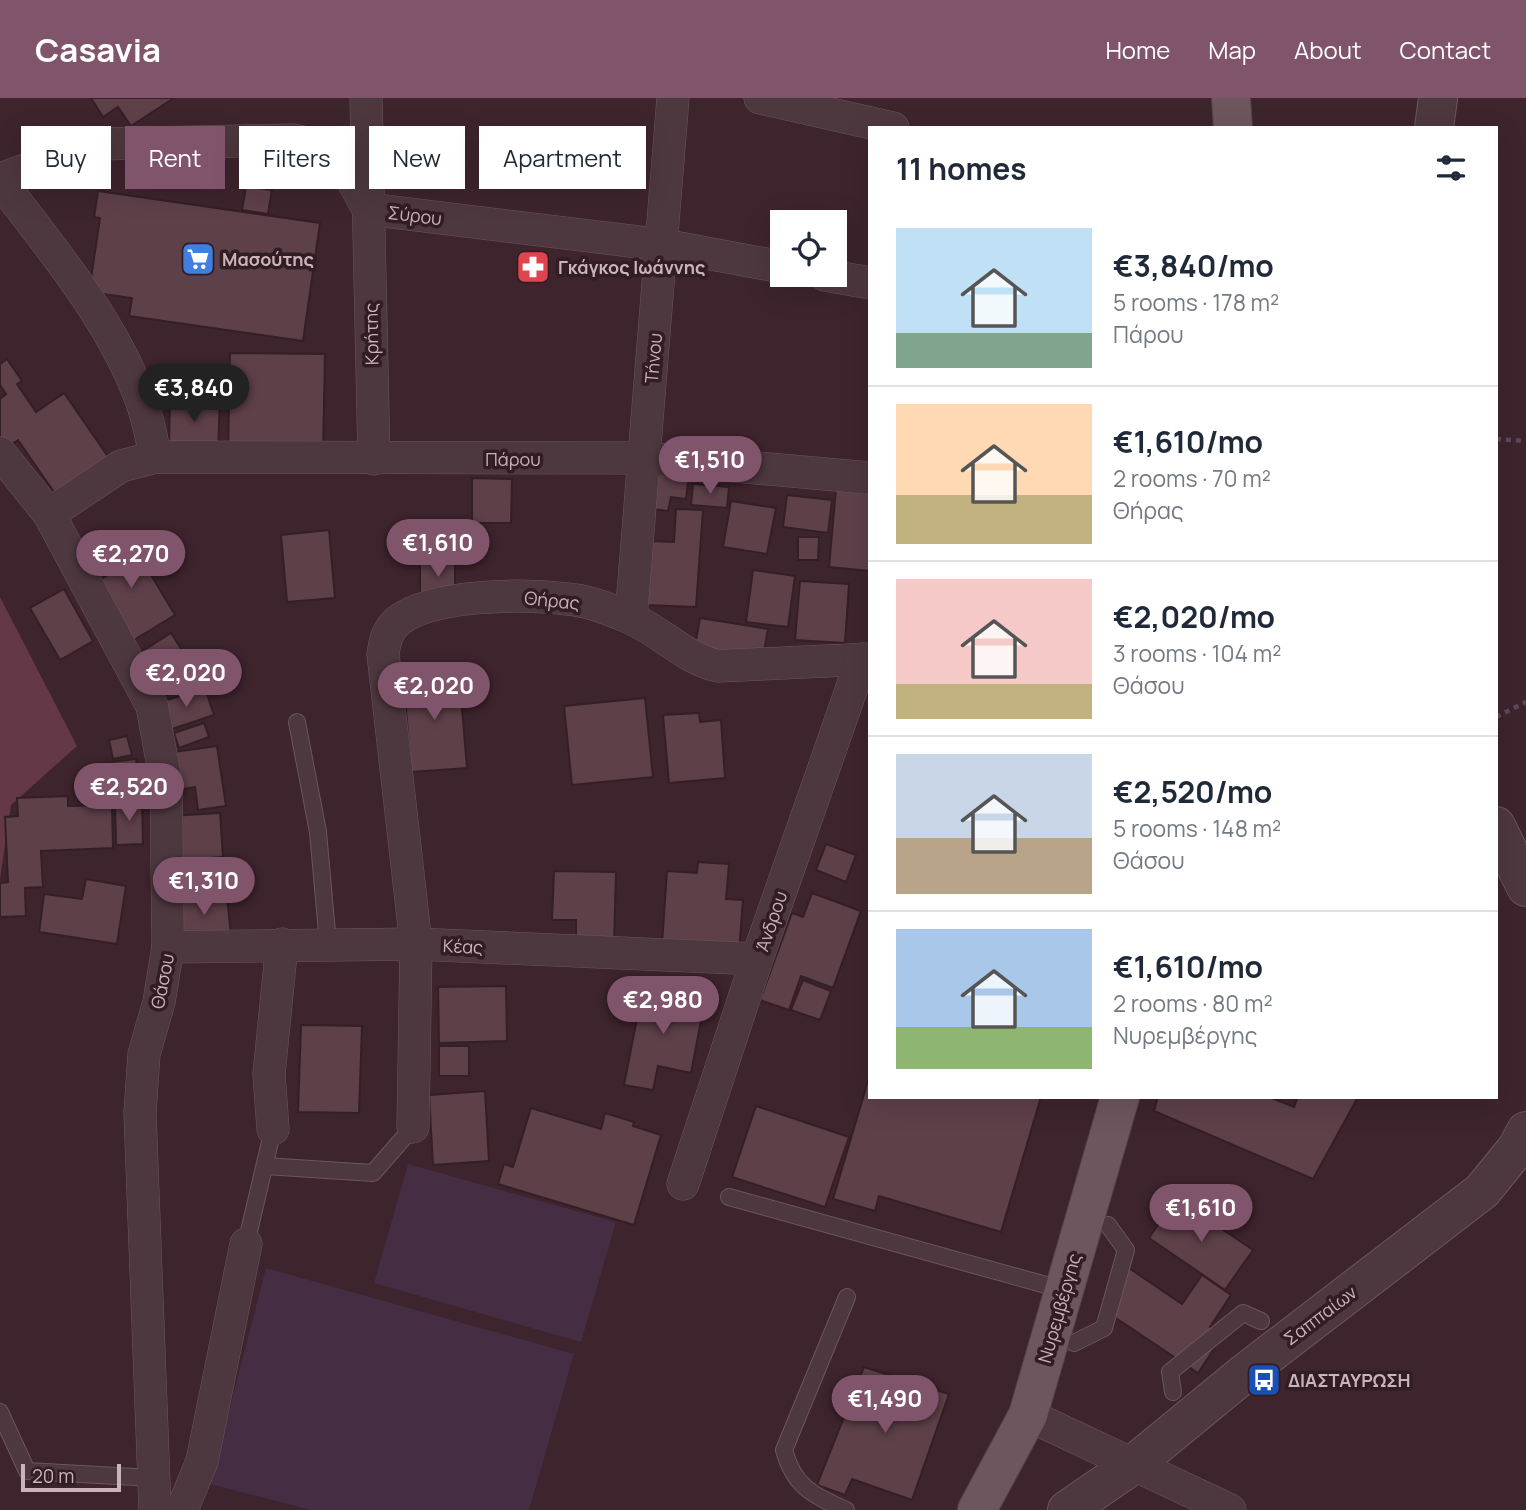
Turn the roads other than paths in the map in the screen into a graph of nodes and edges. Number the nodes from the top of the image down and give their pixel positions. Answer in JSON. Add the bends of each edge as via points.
{"nodes":[{"id":1,"x":366,"y":98,"type":"edge"},
{"id":2,"x":673,"y":98,"type":"edge"},
{"id":3,"x":760,"y":98,"type":"edge"},
{"id":4,"x":1231,"y":98,"type":"edge"},
{"id":5,"x":1438,"y":98,"type":"edge"},
{"id":6,"x":884,"y":126,"type":"edge"},
{"id":7,"x":1233,"y":126,"type":"edge"},
{"id":8,"x":1434,"y":126,"type":"edge"},
{"id":9,"x":0,"y":180,"type":"edge"},
{"id":10,"x":368,"y":209,"type":"junction"},
{"id":11,"x":663,"y":245,"type":"junction"},
{"id":12,"x":770,"y":265,"type":"edge"},
{"id":13,"x":847,"y":279,"type":"edge"},
{"id":14,"x":868,"y":283,"type":"edge"},
{"id":15,"x":0,"y":453,"type":"edge"},
{"id":16,"x":156,"y":457,"type":"junction"},
{"id":17,"x":645,"y":458,"type":"junction"},
{"id":18,"x":374,"y":459,"type":"junction"},
{"id":19,"x":868,"y":478,"type":"edge"},
{"id":20,"x":49,"y":514,"type":"junction"},
{"id":21,"x":632,"y":618,"type":"junction"},
{"id":22,"x":866,"y":659,"type":"edge"},
{"id":23,"x":297,"y":722,"type":"dead end"},
{"id":24,"x":1498,"y":830,"type":"edge"},
{"id":25,"x":1526,"y":887,"type":"edge"},
{"id":26,"x":282,"y":944,"type":"junction"},
{"id":27,"x":328,"y":944,"type":"junction"},
{"id":28,"x":416,"y":944,"type":"junction"},
{"id":29,"x":168,"y":947,"type":"junction"},
{"id":30,"x":757,"y":959,"type":"junction"},
{"id":31,"x":1119,"y":1099,"type":"edge"},
{"id":32,"x":413,"y":1127,"type":"joint"},
{"id":33,"x":273,"y":1129,"type":"joint"},
{"id":34,"x":1526,"y":1131,"type":"edge"},
{"id":35,"x":265,"y":1166,"type":"junction"},
{"id":36,"x":683,"y":1184,"type":"dead end"},
{"id":37,"x":729,"y":1197,"type":"dead end"},
{"id":38,"x":1108,"y":1225,"type":"dead end"},
{"id":39,"x":246,"y":1244,"type":"joint"},
{"id":40,"x":1064,"y":1290,"type":"junction"},
{"id":41,"x":847,"y":1297,"type":"dead end"},
{"id":42,"x":1261,"y":1321,"type":"dead end"},
{"id":43,"x":1074,"y":1343,"type":"dead end"},
{"id":44,"x":1173,"y":1392,"type":"dead end"},
{"id":45,"x":0,"y":1412,"type":"edge"},
{"id":46,"x":1028,"y":1415,"type":"junction"},
{"id":47,"x":1135,"y":1464,"type":"junction"},
{"id":48,"x":153,"y":1478,"type":"junction"},
{"id":49,"x":155,"y":1510,"type":"edge"},
{"id":50,"x":182,"y":1510,"type":"edge"},
{"id":51,"x":846,"y":1510,"type":"edge"},
{"id":52,"x":977,"y":1510,"type":"edge"},
{"id":53,"x":1067,"y":1510,"type":"edge"},
{"id":54,"x":1230,"y":1510,"type":"edge"}],
"edges":[{"from":1,"to":10,"type":"street"},
{"from":2,"to":11,"type":"street","name":"Τήνου"},
{"from":3,"to":6,"type":"street"},
{"from":4,"to":7,"type":"main road"},
{"from":5,"to":8,"type":"street"},
{"from":9,"to":10,"type":"street","name":"Σύρου","via":[[97,144],[294,140],[324,147],[349,174]]},
{"from":9,"to":16,"type":"street","via":[[109,335],[141,399]]},
{"from":10,"to":11,"type":"street","name":"Σύρου"},
{"from":10,"to":18,"type":"street","name":"Κρήτης"},
{"from":11,"to":12,"type":"street","name":"Σύρου"},
{"from":11,"to":17,"type":"street","name":"Τήνου"},
{"from":13,"to":14,"type":"street"},
{"from":15,"to":20,"type":"street","name":"Θάσου"},
{"from":16,"to":18,"type":"street","name":"Πάρου"},
{"from":16,"to":20,"type":"street","name":"Πάρου","via":[[121,466]]},
{"from":17,"to":18,"type":"street","name":"Πάρου"},
{"from":17,"to":19,"type":"street","name":"Πάρου"},
{"from":17,"to":21,"type":"street","name":"Τήνου"},
{"from":20,"to":29,"type":"street","name":"Θάσου","via":[[152,706],[166,782]]},
{"from":21,"to":22,"type":"street","name":"Θήρας","via":[[698,662],[718,666]]},
{"from":21,"to":28,"type":"street","name":"Θήρας","via":[[577,600],[493,597],[430,605],[397,622],[385,638],[383,654]]},
{"from":22,"to":30,"type":"street","name":"Άνδρου"},
{"from":23,"to":27,"type":"lane","via":[[318,832]]},
{"from":24,"to":25,"type":"street"},
{"from":26,"to":27,"type":"street","name":"Κέας"},
{"from":26,"to":29,"type":"street","name":"Κέας"},
{"from":26,"to":33,"type":"street","via":[[269,1074]]},
{"from":27,"to":28,"type":"street","name":"Κέας"},
{"from":28,"to":30,"type":"street","name":"Κέας"},
{"from":28,"to":32,"type":"street","name":"Θήρας"},
{"from":29,"to":48,"type":"street","name":"Θάσου","via":[[144,1054],[140,1113]]},
{"from":30,"to":36,"type":"street","name":"Άνδρου"},
{"from":31,"to":40,"type":"main road","name":"Νυρεμβέργης"},
{"from":32,"to":35,"type":"lane","via":[[373,1173]]},
{"from":33,"to":35,"type":"lane"},
{"from":34,"to":47,"type":"street","name":"Σαππαίων","via":[[1482,1191],[1246,1372]]},
{"from":35,"to":39,"type":"lane"},
{"from":37,"to":40,"type":"lane"},
{"from":38,"to":43,"type":"lane","via":[[1126,1250],[1104,1328]]},
{"from":39,"to":50,"type":"street","via":[[202,1461]]},
{"from":40,"to":46,"type":"main road","name":"Νυρεμβέργης"},
{"from":41,"to":51,"type":"lane","via":[[784,1450],[790,1472],[811,1494]]},
{"from":42,"to":44,"type":"lane","via":[[1243,1313],[1170,1372]]},
{"from":45,"to":48,"type":"lane","via":[[27,1471]]},
{"from":46,"to":47,"type":"street"},
{"from":46,"to":52,"type":"main road","name":"Νυρεμβέργης"},
{"from":47,"to":53,"type":"street","name":"Σαππαίων"},
{"from":47,"to":54,"type":"street"},
{"from":48,"to":49,"type":"street","name":"Θάσου"}]}
